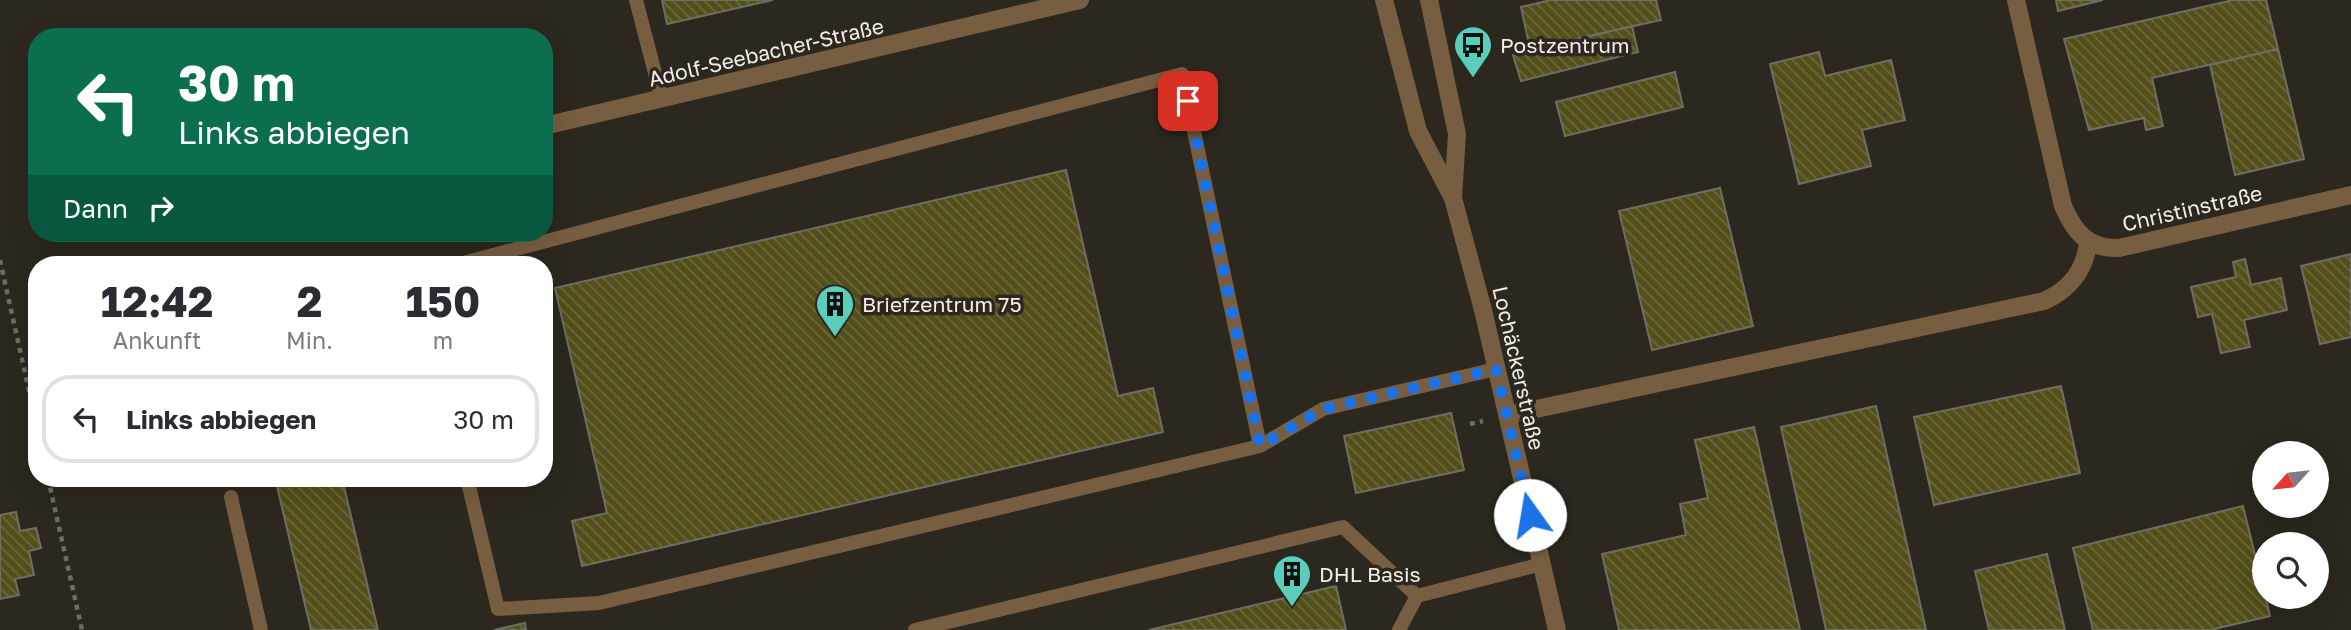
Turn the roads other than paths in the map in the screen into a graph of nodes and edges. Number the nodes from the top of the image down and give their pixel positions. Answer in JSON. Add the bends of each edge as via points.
{"nodes":[{"id":1,"x":636,"y":0,"type":"edge"},
{"id":2,"x":1079,"y":0,"type":"edge"},
{"id":3,"x":1384,"y":0,"type":"edge"},
{"id":4,"x":1429,"y":0,"type":"edge"},
{"id":5,"x":2016,"y":0,"type":"edge"},
{"id":6,"x":662,"y":100,"type":"junction"},
{"id":7,"x":553,"y":124,"type":"edge"},
{"id":8,"x":2351,"y":195,"type":"edge"},
{"id":9,"x":1453,"y":198,"type":"junction"},
{"id":10,"x":553,"y":238,"type":"edge"},
{"id":11,"x":537,"y":242,"type":"edge"},
{"id":12,"x":2088,"y":243,"type":"junction"},
{"id":13,"x":487,"y":256,"type":"edge"},
{"id":14,"x":1496,"y":369,"type":"junction"},
{"id":15,"x":1508,"y":415,"type":"junction"},
{"id":16,"x":1260,"y":446,"type":"junction"},
{"id":17,"x":469,"y":487,"type":"edge"},
{"id":18,"x":231,"y":497,"type":"dead end"},
{"id":19,"x":1542,"y":564,"type":"junction"},
{"id":20,"x":1416,"y":596,"type":"junction"},
{"id":21,"x":261,"y":630,"type":"edge"},
{"id":22,"x":915,"y":630,"type":"edge"},
{"id":23,"x":1399,"y":630,"type":"edge"},
{"id":24,"x":1557,"y":630,"type":"edge"}],
"edges":[{"from":1,"to":6,"type":"lane"},
{"from":2,"to":6,"type":"street","name":"Adolf-Seebacher-Straße"},
{"from":3,"to":9,"type":"street","name":"Lochäckerstraße","via":[[1418,131]]},
{"from":4,"to":9,"type":"street","name":"Lochäckerstraße","via":[[1457,134]]},
{"from":5,"to":12,"type":"street","via":[[2063,206],[2070,223]]},
{"from":6,"to":7,"type":"street","name":"Adolf-Seebacher-Straße"},
{"from":8,"to":12,"type":"street","name":"Christinstraße","via":[[2119,248],[2102,249]]},
{"from":9,"to":14,"type":"street","name":"Lochäckerstraße"},
{"from":10,"to":16,"type":"lane","via":[[1182,74]]},
{"from":11,"to":13,"type":"lane"},
{"from":12,"to":15,"type":"street","via":[[2087,256],[2075,278],[2044,300]]},
{"from":14,"to":15,"type":"street","name":"Lochäckerstraße"},
{"from":14,"to":16,"type":"lane","via":[[1323,409]]},
{"from":15,"to":19,"type":"street","name":"Lochäckerstraße"},
{"from":16,"to":17,"type":"lane","via":[[599,603],[498,609]]},
{"from":18,"to":21,"type":"lane"},
{"from":19,"to":20,"type":"lane"},
{"from":19,"to":24,"type":"street","name":"Lochäckerstraße"},
{"from":20,"to":22,"type":"lane","via":[[1343,527]]},
{"from":20,"to":23,"type":"lane"}]}
